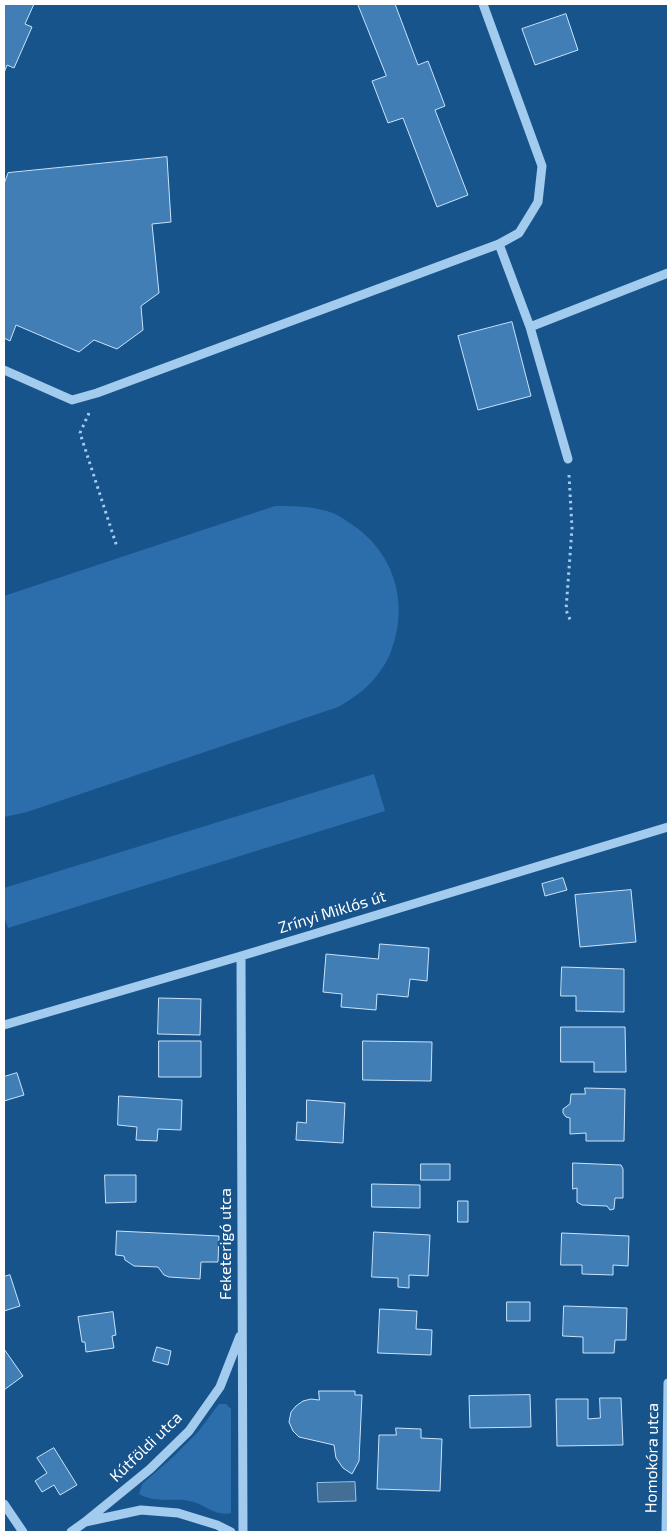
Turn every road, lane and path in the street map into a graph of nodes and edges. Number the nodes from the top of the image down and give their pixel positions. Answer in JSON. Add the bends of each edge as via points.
{"nodes":[{"id":1,"x":483,"y":4,"type":"edge"},
{"id":2,"x":499,"y":244,"type":"junction"},
{"id":3,"x":668,"y":273,"type":"edge"},
{"id":4,"x":530,"y":327,"type":"junction"},
{"id":5,"x":4,"y":370,"type":"edge"},
{"id":6,"x":98,"y":392,"type":"junction"},
{"id":7,"x":568,"y":459,"type":"joint"},
{"id":8,"x":117,"y":547,"type":"dead end"},
{"id":9,"x":571,"y":622,"type":"dead end"},
{"id":10,"x":668,"y":827,"type":"edge"},
{"id":11,"x":241,"y":956,"type":"junction"},
{"id":12,"x":4,"y":1025,"type":"edge"},
{"id":13,"x":242,"y":1331,"type":"junction"},
{"id":14,"x":668,"y":1383,"type":"edge"},
{"id":15,"x":4,"y":1504,"type":"edge"},
{"id":16,"x":85,"y":1522,"type":"junction"},
{"id":17,"x":23,"y":1532,"type":"edge"},
{"id":18,"x":71,"y":1532,"type":"edge"},
{"id":19,"x":231,"y":1532,"type":"edge"},
{"id":20,"x":243,"y":1532,"type":"edge"},
{"id":21,"x":666,"y":1532,"type":"edge"}],
"edges":[{"from":1,"to":2,"type":"street","via":[[542,166],[538,202],[519,233]]},
{"from":2,"to":4,"type":"street"},
{"from":2,"to":6,"type":"street"},
{"from":3,"to":4,"type":"street"},
{"from":4,"to":7,"type":"street"},
{"from":5,"to":6,"type":"street","via":[[72,400]]},
{"from":6,"to":8,"type":"path","via":[[80,433]]},
{"from":7,"to":9,"type":"path","via":[[572,528],[566,610]]},
{"from":10,"to":11,"type":"street","name":"Zrínyi Miklós út"},
{"from":11,"to":12,"type":"street","name":"Zrínyi Miklós út"},
{"from":11,"to":13,"type":"street","name":"Feketerigó utca"},
{"from":13,"to":16,"type":"street","name":"Kútföldi utca","via":[[220,1387],[189,1431],[150,1469]]},
{"from":13,"to":20,"type":"street","name":"Feketerigó utca"},
{"from":14,"to":21,"type":"street","name":"Homokóra utca"},
{"from":15,"to":17,"type":"street"},
{"from":16,"to":18,"type":"street","name":"Kútföldi utca"},
{"from":16,"to":19,"type":"street","name":"Kútföldi utca","via":[[141,1510],[178,1513]]}]}
